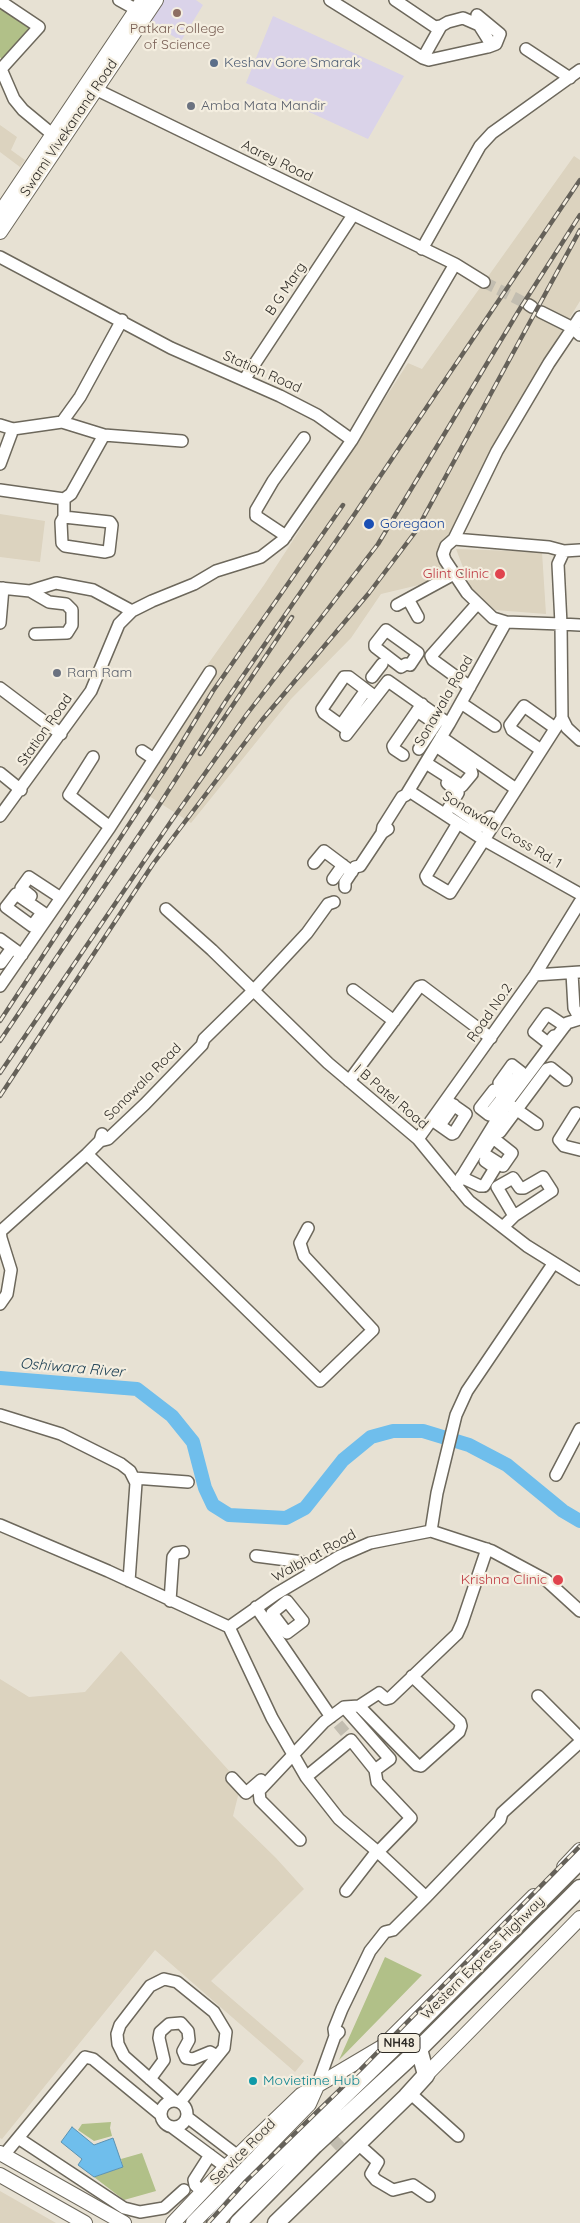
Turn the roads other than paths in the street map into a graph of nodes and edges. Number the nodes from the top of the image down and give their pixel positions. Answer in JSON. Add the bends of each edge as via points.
{"nodes":[{"id":1,"x":119,"y":0,"type":"edge"},
{"id":2,"x":156,"y":0,"type":"edge"},
{"id":3,"x":330,"y":0,"type":"edge"},
{"id":4,"x":395,"y":0,"type":"edge"},
{"id":5,"x":0,"y":1,"type":"edge"},
{"id":6,"x":140,"y":5,"type":"edge"},
{"id":7,"x":477,"y":15,"type":"dead end"},
{"id":8,"x":441,"y":26,"type":"junction"},
{"id":9,"x":488,"y":47,"type":"junction"},
{"id":10,"x":526,"y":49,"type":"dead end"},
{"id":11,"x":424,"y":58,"type":"junction"},
{"id":12,"x":0,"y":68,"type":"edge"},
{"id":13,"x":580,"y":70,"type":"edge"},
{"id":14,"x":570,"y":78,"type":"junction"},
{"id":15,"x":90,"y":87,"type":"junction"},
{"id":16,"x":52,"y":134,"type":"junction"},
{"id":17,"x":0,"y":213,"type":"edge"},
{"id":18,"x":353,"y":215,"type":"junction"},
{"id":19,"x":0,"y":232,"type":"edge"},
{"id":20,"x":422,"y":249,"type":"junction"},
{"id":21,"x":0,"y":257,"type":"edge"},
{"id":22,"x":455,"y":264,"type":"junction"},
{"id":23,"x":484,"y":282,"type":"tunnel mouth"},
{"id":24,"x":534,"y":308,"type":"tunnel mouth"},
{"id":25,"x":580,"y":317,"type":"edge"},
{"id":26,"x":122,"y":320,"type":"junction"},
{"id":27,"x":576,"y":332,"type":"edge"},
{"id":28,"x":244,"y":380,"type":"junction"},
{"id":29,"x":62,"y":422,"type":"junction"},
{"id":30,"x":0,"y":425,"type":"edge"},
{"id":31,"x":13,"y":429,"type":"junction"},
{"id":32,"x":104,"y":435,"type":"junction"},
{"id":33,"x":304,"y":438,"type":"dead end"},
{"id":34,"x":352,"y":440,"type":"junction"},
{"id":35,"x":182,"y":441,"type":"dead end"},
{"id":36,"x":0,"y":464,"type":"edge"},
{"id":37,"x":0,"y":490,"type":"edge"},
{"id":38,"x":64,"y":499,"type":"junction"},
{"id":39,"x":64,"y":517,"type":"junction"},
{"id":40,"x":286,"y":536,"type":"junction"},
{"id":41,"x":454,"y":539,"type":"junction"},
{"id":42,"x":550,"y":546,"type":"junction"},
{"id":43,"x":580,"y":550,"type":"edge"},
{"id":44,"x":564,"y":551,"type":"junction"},
{"id":45,"x":558,"y":564,"type":"junction"},
{"id":46,"x":454,"y":574,"type":"junction"},
{"id":47,"x":1,"y":588,"type":"edge"},
{"id":48,"x":30,"y":590,"type":"junction"},
{"id":49,"x":408,"y":599,"type":"junction"},
{"id":50,"x":477,"y":604,"type":"junction"},
{"id":51,"x":397,"y":605,"type":"dead end"},
{"id":52,"x":132,"y":612,"type":"junction"},
{"id":53,"x":418,"y":617,"type":"dead end"},
{"id":54,"x":506,"y":622,"type":"junction"},
{"id":55,"x":0,"y":623,"type":"edge"},
{"id":56,"x":560,"y":624,"type":"junction"},
{"id":57,"x":580,"y":625,"type":"edge"},
{"id":58,"x":35,"y":634,"type":"dead end"},
{"id":59,"x":382,"y":664,"type":"dead end"},
{"id":60,"x":401,"y":667,"type":"dead end"},
{"id":61,"x":210,"y":672,"type":"dead end"},
{"id":62,"x":388,"y":682,"type":"junction"},
{"id":63,"x":470,"y":687,"type":"junction"},
{"id":64,"x":0,"y":688,"type":"edge"},
{"id":65,"x":370,"y":693,"type":"junction"},
{"id":66,"x":461,"y":703,"type":"junction"},
{"id":67,"x":419,"y":706,"type":"junction"},
{"id":68,"x":562,"y":718,"type":"junction"},
{"id":69,"x":404,"y":720,"type":"dead end"},
{"id":70,"x":442,"y":722,"type":"junction"},
{"id":71,"x":495,"y":726,"type":"dead end"},
{"id":72,"x":555,"y":728,"type":"junction"},
{"id":73,"x":61,"y":734,"type":"junction"},
{"id":74,"x":579,"y":739,"type":"edge"},
{"id":75,"x":439,"y":741,"type":"junction"},
{"id":76,"x":419,"y":748,"type":"dead end"},
{"id":77,"x":541,"y":750,"type":"junction"},
{"id":78,"x":142,"y":751,"type":"dead end"},
{"id":79,"x":403,"y":756,"type":"dead end"},
{"id":80,"x":93,"y":757,"type":"dead end"},
{"id":81,"x":154,"y":759,"type":"junction"},
{"id":82,"x":424,"y":765,"type":"junction"},
{"id":83,"x":0,"y":773,"type":"edge"},
{"id":84,"x":516,"y":789,"type":"junction"},
{"id":85,"x":21,"y":790,"type":"junction"},
{"id":86,"x":407,"y":793,"type":"junction"},
{"id":87,"x":462,"y":798,"type":"dead end"},
{"id":88,"x":0,"y":816,"type":"edge"},
{"id":89,"x":452,"y":816,"type":"junction"},
{"id":90,"x":490,"y":817,"type":"dead end"},
{"id":91,"x":110,"y":827,"type":"junction"},
{"id":92,"x":484,"y":840,"type":"junction"},
{"id":93,"x":314,"y":863,"type":"dead end"},
{"id":94,"x":352,"y":868,"type":"junction"},
{"id":95,"x":333,"y":879,"type":"dead end"},
{"id":96,"x":580,"y":894,"type":"edge"},
{"id":97,"x":580,"y":902,"type":"edge"},
{"id":98,"x":166,"y":909,"type":"dead end"},
{"id":99,"x":0,"y":939,"type":"edge"},
{"id":100,"x":12,"y":948,"type":"junction"},
{"id":101,"x":22,"y":955,"type":"junction"},
{"id":102,"x":0,"y":963,"type":"edge"},
{"id":103,"x":11,"y":970,"type":"junction"},
{"id":104,"x":576,"y":972,"type":"edge"},
{"id":105,"x":535,"y":975,"type":"junction"},
{"id":106,"x":0,"y":986,"type":"edge"},
{"id":107,"x":353,"y":990,"type":"dead end"},
{"id":108,"x":254,"y":991,"type":"junction"},
{"id":109,"x":580,"y":1019,"type":"edge"},
{"id":110,"x":394,"y":1021,"type":"junction"},
{"id":111,"x":564,"y":1025,"type":"junction"},
{"id":112,"x":491,"y":1038,"type":"junction"},
{"id":113,"x":552,"y":1041,"type":"junction"},
{"id":114,"x":533,"y":1077,"type":"junction"},
{"id":115,"x":566,"y":1080,"type":"dead end"},
{"id":116,"x":349,"y":1081,"type":"junction"},
{"id":117,"x":510,"y":1097,"type":"junction"},
{"id":118,"x":450,"y":1102,"type":"junction"},
{"id":119,"x":576,"y":1113,"type":"dead end"},
{"id":120,"x":436,"y":1123,"type":"junction"},
{"id":121,"x":537,"y":1124,"type":"dead end"},
{"id":122,"x":493,"y":1135,"type":"junction"},
{"id":123,"x":418,"y":1139,"type":"junction"},
{"id":124,"x":580,"y":1150,"type":"edge"},
{"id":125,"x":480,"y":1152,"type":"junction"},
{"id":126,"x":87,"y":1154,"type":"junction"},
{"id":127,"x":461,"y":1181,"type":"junction"},
{"id":128,"x":514,"y":1216,"type":"junction"},
{"id":129,"x":503,"y":1227,"type":"junction"},
{"id":130,"x":308,"y":1228,"type":"dead end"},
{"id":131,"x":0,"y":1230,"type":"edge"},
{"id":132,"x":553,"y":1264,"type":"junction"},
{"id":133,"x":580,"y":1280,"type":"edge"},
{"id":134,"x":0,"y":1304,"type":"edge"},
{"id":135,"x":0,"y":1415,"type":"edge"},
{"id":136,"x":580,"y":1429,"type":"edge"},
{"id":137,"x":556,"y":1475,"type":"dead end"},
{"id":138,"x":134,"y":1478,"type":"junction"},
{"id":139,"x":188,"y":1482,"type":"dead end"},
{"id":140,"x":0,"y":1525,"type":"edge"},
{"id":141,"x":431,"y":1531,"type":"junction"},
{"id":142,"x":487,"y":1549,"type":"junction"},
{"id":143,"x":183,"y":1552,"type":"dead end"},
{"id":144,"x":256,"y":1556,"type":"dead end"},
{"id":145,"x":315,"y":1570,"type":"junction"},
{"id":146,"x":129,"y":1581,"type":"junction"},
{"id":147,"x":276,"y":1594,"type":"junction"},
{"id":148,"x":170,"y":1601,"type":"junction"},
{"id":149,"x":283,"y":1604,"type":"dead end"},
{"id":150,"x":256,"y":1607,"type":"junction"},
{"id":151,"x":580,"y":1611,"type":"edge"},
{"id":152,"x":229,"y":1627,"type":"junction"},
{"id":153,"x":412,"y":1676,"type":"junction"},
{"id":154,"x":538,"y":1696,"type":"dead end"},
{"id":155,"x":359,"y":1706,"type":"junction"},
{"id":156,"x":344,"y":1707,"type":"junction"},
{"id":157,"x":328,"y":1725,"type":"junction"},
{"id":158,"x":580,"y":1740,"type":"edge"},
{"id":159,"x":580,"y":1747,"type":"edge"},
{"id":160,"x":293,"y":1755,"type":"junction"},
{"id":161,"x":553,"y":1769,"type":"junction"},
{"id":162,"x":375,"y":1770,"type":"junction"},
{"id":163,"x":306,"y":1776,"type":"junction"},
{"id":164,"x":232,"y":1778,"type":"dead end"},
{"id":165,"x":263,"y":1780,"type":"junction"},
{"id":166,"x":300,"y":1840,"type":"dead end"},
{"id":167,"x":580,"y":1850,"type":"edge"},
{"id":168,"x":378,"y":1851,"type":"junction"},
{"id":169,"x":580,"y":1861,"type":"edge"},
{"id":170,"x":580,"y":1888,"type":"edge"},
{"id":171,"x":346,"y":1891,"type":"dead end"},
{"id":172,"x":426,"y":1897,"type":"junction"},
{"id":173,"x":580,"y":1918,"type":"edge"},
{"id":174,"x":419,"y":2049,"type":"junction"},
{"id":175,"x":217,"y":2056,"type":"junction"},
{"id":176,"x":426,"y":2075,"type":"junction"},
{"id":177,"x":150,"y":2079,"type":"junction"},
{"id":178,"x":316,"y":2086,"type":"junction"},
{"id":179,"x":410,"y":2093,"type":"junction"},
{"id":180,"x":177,"y":2102,"type":"junction"},
{"id":181,"x":161,"y":2115,"type":"junction"},
{"id":182,"x":187,"y":2117,"type":"junction"},
{"id":183,"x":172,"y":2127,"type":"junction"},
{"id":184,"x":458,"y":2136,"type":"dead end"},
{"id":185,"x":18,"y":2138,"type":"junction"},
{"id":186,"x":358,"y":2144,"type":"junction"},
{"id":187,"x":210,"y":2155,"type":"junction"},
{"id":188,"x":1,"y":2156,"type":"edge"},
{"id":189,"x":238,"y":2156,"type":"junction"},
{"id":190,"x":226,"y":2167,"type":"junction"},
{"id":191,"x":0,"y":2175,"type":"edge"},
{"id":192,"x":429,"y":2196,"type":"dead end"},
{"id":193,"x":196,"y":2200,"type":"junction"},
{"id":194,"x":113,"y":2215,"type":"edge"},
{"id":195,"x":85,"y":2223,"type":"edge"},
{"id":196,"x":124,"y":2223,"type":"edge"},
{"id":197,"x":173,"y":2223,"type":"edge"},
{"id":198,"x":193,"y":2223,"type":"edge"},
{"id":199,"x":215,"y":2223,"type":"edge"},
{"id":200,"x":238,"y":2223,"type":"edge"},
{"id":201,"x":276,"y":2223,"type":"edge"}],
"edges":[{"from":1,"to":6,"type":"street"},
{"from":2,"to":15,"type":"main road","name":"Swami Vivekanand Road"},
{"from":3,"to":11,"type":"street"},
{"from":4,"to":8,"type":"street","via":[[435,27]]},
{"from":5,"to":12,"type":"street","via":[[39,27]]},
{"from":6,"to":15,"type":"main road","name":"Swami Vivekanand Road"},
{"from":7,"to":9,"type":"street","via":[[500,34],[498,42]]},
{"from":8,"to":9,"type":"street","via":[[463,18],[474,22],[484,30],[490,44]]},
{"from":8,"to":11,"type":"street"},
{"from":9,"to":11,"type":"street","via":[[429,60]]},
{"from":10,"to":14,"type":"street"},
{"from":12,"to":16,"type":"street","via":[[14,99]]},
{"from":13,"to":14,"type":"street"},
{"from":14,"to":20,"type":"street","via":[[492,133],[480,146]]},
{"from":15,"to":16,"type":"main road","name":"Swami Vivekanand Road"},
{"from":15,"to":18,"type":"street","name":"Aarey Road"},
{"from":15,"to":19,"type":"main road","name":"Swami Vivekanand Road"},
{"from":16,"to":17,"type":"main road","name":"Swami Vivekanand Road"},
{"from":18,"to":20,"type":"street","name":"Aarey Road"},
{"from":18,"to":28,"type":"street","name":"B G Marg"},
{"from":20,"to":22,"type":"street","name":"Aarey Road"},
{"from":21,"to":26,"type":"street","name":"Station Road"},
{"from":22,"to":23,"type":"street","name":"Aarey Road"},
{"from":22,"to":34,"type":"street"},
{"from":24,"to":27,"type":"street"},
{"from":25,"to":27,"type":"street"},
{"from":26,"to":28,"type":"street","name":"Station Road","via":[[171,348]]},
{"from":26,"to":29,"type":"street","via":[[80,397]]},
{"from":27,"to":41,"type":"street","via":[[548,363],[497,451]]},
{"from":28,"to":34,"type":"street","name":"Station Road","via":[[317,415]]},
{"from":29,"to":31,"type":"street"},
{"from":29,"to":32,"type":"street"},
{"from":30,"to":31,"type":"street"},
{"from":31,"to":36,"type":"street"},
{"from":32,"to":35,"type":"street"},
{"from":32,"to":38,"type":"street","via":[[71,494]]},
{"from":33,"to":40,"type":"street","via":[[256,510],[256,516]]},
{"from":34,"to":40,"type":"street"},
{"from":37,"to":38,"type":"street"},
{"from":38,"to":39,"type":"street"},
{"from":39,"to":39,"type":"street","via":[[110,522],[109,551],[62,543],[61,522]]},
{"from":40,"to":52,"type":"street","name":"Station Road","via":[[261,558],[216,571]]},
{"from":41,"to":42,"type":"street"},
{"from":41,"to":46,"type":"street","via":[[443,554]]},
{"from":42,"to":44,"type":"street"},
{"from":42,"to":45,"type":"street"},
{"from":43,"to":44,"type":"street"},
{"from":44,"to":45,"type":"street"},
{"from":45,"to":56,"type":"street"},
{"from":46,"to":49,"type":"street"},
{"from":46,"to":50,"type":"street"},
{"from":47,"to":48,"type":"street"},
{"from":47,"to":55,"type":"street"},
{"from":48,"to":52,"type":"street","via":[[56,584],[93,590]]},
{"from":48,"to":58,"type":"street","via":[[49,602],[66,604],[72,610],[72,626],[67,633]]},
{"from":49,"to":51,"type":"street"},
{"from":49,"to":53,"type":"street"},
{"from":50,"to":54,"type":"street","via":[[493,618]]},
{"from":50,"to":63,"type":"street","via":[[431,656]]},
{"from":52,"to":73,"type":"street","name":"Station Road","via":[[120,624],[91,691]]},
{"from":54,"to":56,"type":"street"},
{"from":54,"to":63,"type":"street","name":"Sonawala Road"},
{"from":56,"to":57,"type":"street"},
{"from":56,"to":68,"type":"street"},
{"from":59,"to":62,"type":"street","via":[[373,676]]},
{"from":60,"to":62,"type":"street"},
{"from":61,"to":81,"type":"street"},
{"from":62,"to":65,"type":"street"},
{"from":62,"to":67,"type":"street"},
{"from":63,"to":66,"type":"street","name":"Sonawala Road"},
{"from":64,"to":73,"type":"street"},
{"from":65,"to":65,"type":"street","via":[[345,730],[324,713],[322,707],[346,676]]},
{"from":66,"to":70,"type":"street","name":"Sonawala Road"},
{"from":66,"to":71,"type":"street"},
{"from":67,"to":69,"type":"street"},
{"from":67,"to":70,"type":"street"},
{"from":67,"to":79,"type":"street","via":[[393,746]]},
{"from":68,"to":72,"type":"street"},
{"from":68,"to":74,"type":"street"},
{"from":70,"to":75,"type":"street","name":"Sonawala Road"},
{"from":70,"to":76,"type":"street"},
{"from":72,"to":77,"type":"street"},
{"from":72,"to":77,"type":"street","via":[[524,706],[510,725],[512,730]]},
{"from":73,"to":85,"type":"street","name":"Station Road"},
{"from":75,"to":82,"type":"street","name":"Sonawala Road"},
{"from":75,"to":82,"type":"street","via":[[472,774],[461,786]]},
{"from":75,"to":84,"type":"street"},
{"from":77,"to":84,"type":"street"},
{"from":78,"to":81,"type":"street"},
{"from":80,"to":91,"type":"street","via":[[69,796]]},
{"from":81,"to":91,"type":"street"},
{"from":82,"to":86,"type":"street","name":"Sonawala Road"},
{"from":82,"to":89,"type":"street","via":[[458,791]]},
{"from":83,"to":85,"type":"street"},
{"from":84,"to":92,"type":"street"},
{"from":85,"to":88,"type":"street","name":"Station Road"},
{"from":86,"to":89,"type":"street","name":"Sonawala Cross Rd. 1"},
{"from":86,"to":94,"type":"street","name":"Sonawala Road","via":[[388,830]]},
{"from":87,"to":89,"type":"street"},
{"from":89,"to":90,"type":"street","via":[[482,826]]},
{"from":89,"to":92,"type":"street","name":"Sonawala Cross Rd. 1"},
{"from":89,"to":92,"type":"street","via":[[426,876],[428,880],[448,892],[452,891]]},
{"from":91,"to":101,"type":"street","via":[[45,914]]},
{"from":92,"to":96,"type":"street","name":"Sonawala Cross Rd. 1"},
{"from":93,"to":94,"type":"street","via":[[324,851]]},
{"from":94,"to":95,"type":"street"},
{"from":94,"to":108,"type":"street","name":"Sonawala Road","via":[[360,871],[334,902],[333,908]]},
{"from":97,"to":105,"type":"street","name":"Road No.2"},
{"from":98,"to":108,"type":"street","name":"I B Patel Road"},
{"from":99,"to":100,"type":"street"},
{"from":100,"to":101,"type":"street"},
{"from":100,"to":102,"type":"street"},
{"from":101,"to":103,"type":"street"},
{"from":102,"to":103,"type":"street"},
{"from":103,"to":106,"type":"street"},
{"from":104,"to":105,"type":"street"},
{"from":104,"to":109,"type":"street","via":[[574,1008]]},
{"from":105,"to":112,"type":"street","name":"Road No.2"},
{"from":107,"to":110,"type":"street"},
{"from":108,"to":116,"type":"street","name":"I B Patel Road"},
{"from":108,"to":126,"type":"street","name":"Sonawala Road","via":[[204,1039],[145,1104]]},
{"from":109,"to":111,"type":"street"},
{"from":110,"to":112,"type":"street","via":[[422,986]]},
{"from":110,"to":116,"type":"street"},
{"from":111,"to":113,"type":"street"},
{"from":111,"to":113,"type":"street","via":[[547,1014],[534,1032],[548,1043]]},
{"from":112,"to":118,"type":"street","name":"Road No.2"},
{"from":113,"to":114,"type":"street"},
{"from":114,"to":115,"type":"street","via":[[549,1068]]},
{"from":114,"to":117,"type":"street"},
{"from":114,"to":117,"type":"street"},
{"from":116,"to":123,"type":"street","name":"I B Patel Road"},
{"from":117,"to":121,"type":"street"},
{"from":117,"to":122,"type":"street"},
{"from":118,"to":120,"type":"street","name":"Road No.2"},
{"from":118,"to":120,"type":"street","via":[[466,1115],[452,1134]]},
{"from":119,"to":124,"type":"street","via":[[559,1140],[564,1146]]},
{"from":120,"to":123,"type":"street","name":"Road No.2"},
{"from":122,"to":125,"type":"street"},
{"from":122,"to":125,"type":"street","via":[[512,1155],[503,1166]]},
{"from":123,"to":127,"type":"street","name":"I B Patel Road"},
{"from":125,"to":127,"type":"street"},
{"from":125,"to":127,"type":"street","via":[[495,1169],[483,1187]]},
{"from":126,"to":130,"type":"street","via":[[320,1381],[373,1330],[304,1256],[300,1243]]},
{"from":126,"to":131,"type":"street","name":"Sonawala Road"},
{"from":127,"to":129,"type":"street","name":"I B Patel Road","via":[[469,1201]]},
{"from":128,"to":128,"type":"street","via":[[552,1191],[543,1177],[524,1188],[520,1188],[513,1178],[497,1187]]},
{"from":128,"to":129,"type":"street"},
{"from":129,"to":132,"type":"street","name":"I B Patel Road"},
{"from":131,"to":134,"type":"street","via":[[11,1270],[7,1294]]},
{"from":132,"to":133,"type":"street","name":"I B Patel Road"},
{"from":132,"to":141,"type":"street","via":[[474,1377],[456,1415]]},
{"from":135,"to":138,"type":"street","via":[[61,1434],[122,1464]]},
{"from":136,"to":137,"type":"street"},
{"from":138,"to":139,"type":"street"},
{"from":138,"to":146,"type":"street","via":[[136,1506]]},
{"from":140,"to":146,"type":"street"},
{"from":141,"to":142,"type":"street","name":"Walbhat Road"},
{"from":141,"to":145,"type":"street","name":"Walbhat Road","via":[[370,1543]]},
{"from":142,"to":151,"type":"street","name":"Walbhat Road","via":[[546,1580]]},
{"from":142,"to":153,"type":"street","via":[[457,1634]]},
{"from":143,"to":148,"type":"street","via":[[173,1557]]},
{"from":144,"to":145,"type":"street","via":[[303,1562]]},
{"from":145,"to":147,"type":"street","name":"Walbhat Road"},
{"from":146,"to":148,"type":"street"},
{"from":147,"to":149,"type":"street"},
{"from":147,"to":150,"type":"street","name":"Walbhat Road"},
{"from":148,"to":152,"type":"street"},
{"from":150,"to":152,"type":"street","name":"Walbhat Road"},
{"from":150,"to":157,"type":"street"},
{"from":152,"to":160,"type":"street"},
{"from":153,"to":155,"type":"street","via":[[390,1698],[378,1693]]},
{"from":153,"to":155,"type":"street","via":[[461,1726],[459,1732],[421,1766],[413,1764]]},
{"from":154,"to":158,"type":"street"},
{"from":155,"to":156,"type":"street"},
{"from":156,"to":157,"type":"street"},
{"from":156,"to":162,"type":"street","via":[[390,1758]]},
{"from":157,"to":160,"type":"street"},
{"from":158,"to":161,"type":"street"},
{"from":159,"to":161,"type":"street"},
{"from":160,"to":163,"type":"street"},
{"from":160,"to":165,"type":"street"},
{"from":161,"to":172,"type":"street"},
{"from":162,"to":163,"type":"street","via":[[350,1738]]},
{"from":162,"to":168,"type":"street","via":[[377,1782],[411,1818]]},
{"from":163,"to":168,"type":"street","via":[[339,1819]]},
{"from":164,"to":165,"type":"street","via":[[246,1793]]},
{"from":165,"to":166,"type":"street","via":[[260,1800]]},
{"from":167,"to":178,"type":"main road","name":"Service Road","via":[[382,2047]]},
{"from":168,"to":171,"type":"street"},
{"from":168,"to":172,"type":"street"},
{"from":169,"to":199,"type":"highway","name":"Western Express Highway","number":"NH48"},
{"from":170,"to":174,"type":"highway","name":"Western Express Highway","number":"NH48"},
{"from":172,"to":178,"type":"street","via":[[393,1930],[385,1932],[334,2029],[335,2036]]},
{"from":173,"to":176,"type":"main road"},
{"from":174,"to":176,"type":"highway"},
{"from":174,"to":200,"type":"highway","name":"Western Express Highway","number":"NH48","via":[[315,2145]]},
{"from":175,"to":177,"type":"street","via":[[210,2052],[193,2059],[186,2058],[183,2051],[188,2031],[181,2024],[169,2024],[160,2032],[159,2038],[164,2060]]},
{"from":175,"to":177,"type":"street","via":[[224,2048],[226,2032],[217,2017],[177,1982],[156,1981],[120,2025],[117,2034],[124,2056]]},
{"from":175,"to":180,"type":"street"},
{"from":176,"to":179,"type":"highway"},
{"from":177,"to":180,"type":"street"},
{"from":178,"to":189,"type":"main road","name":"Service Road","via":[[301,2095]]},
{"from":178,"to":198,"type":"main road","via":[[309,2104]]},
{"from":179,"to":184,"type":"street"},
{"from":179,"to":186,"type":"highway"},
{"from":180,"to":181,"type":"street","via":[[167,2103]]},
{"from":180,"to":182,"type":"street","via":[[186,2108]]},
{"from":181,"to":183,"type":"street"},
{"from":181,"to":185,"type":"street","via":[[88,2056]]},
{"from":182,"to":183,"type":"street","via":[[181,2125]]},
{"from":182,"to":189,"type":"street"},
{"from":183,"to":187,"type":"street"},
{"from":185,"to":188,"type":"street"},
{"from":185,"to":194,"type":"street"},
{"from":186,"to":192,"type":"street","via":[[378,2162],[371,2174],[376,2180],[393,2190],[413,2186]]},
{"from":186,"to":201,"type":"highway"},
{"from":187,"to":190,"type":"street"},
{"from":187,"to":193,"type":"street","via":[[194,2180]]},
{"from":188,"to":194,"type":"main road"},
{"from":189,"to":190,"type":"main road","name":"Service Road"},
{"from":190,"to":193,"type":"main road","name":"Service Road"},
{"from":191,"to":195,"type":"main road"},
{"from":193,"to":194,"type":"street","via":[[177,2191],[164,2208]]},
{"from":193,"to":197,"type":"main road","name":"Service Road"},
{"from":194,"to":196,"type":"main road"}]}
